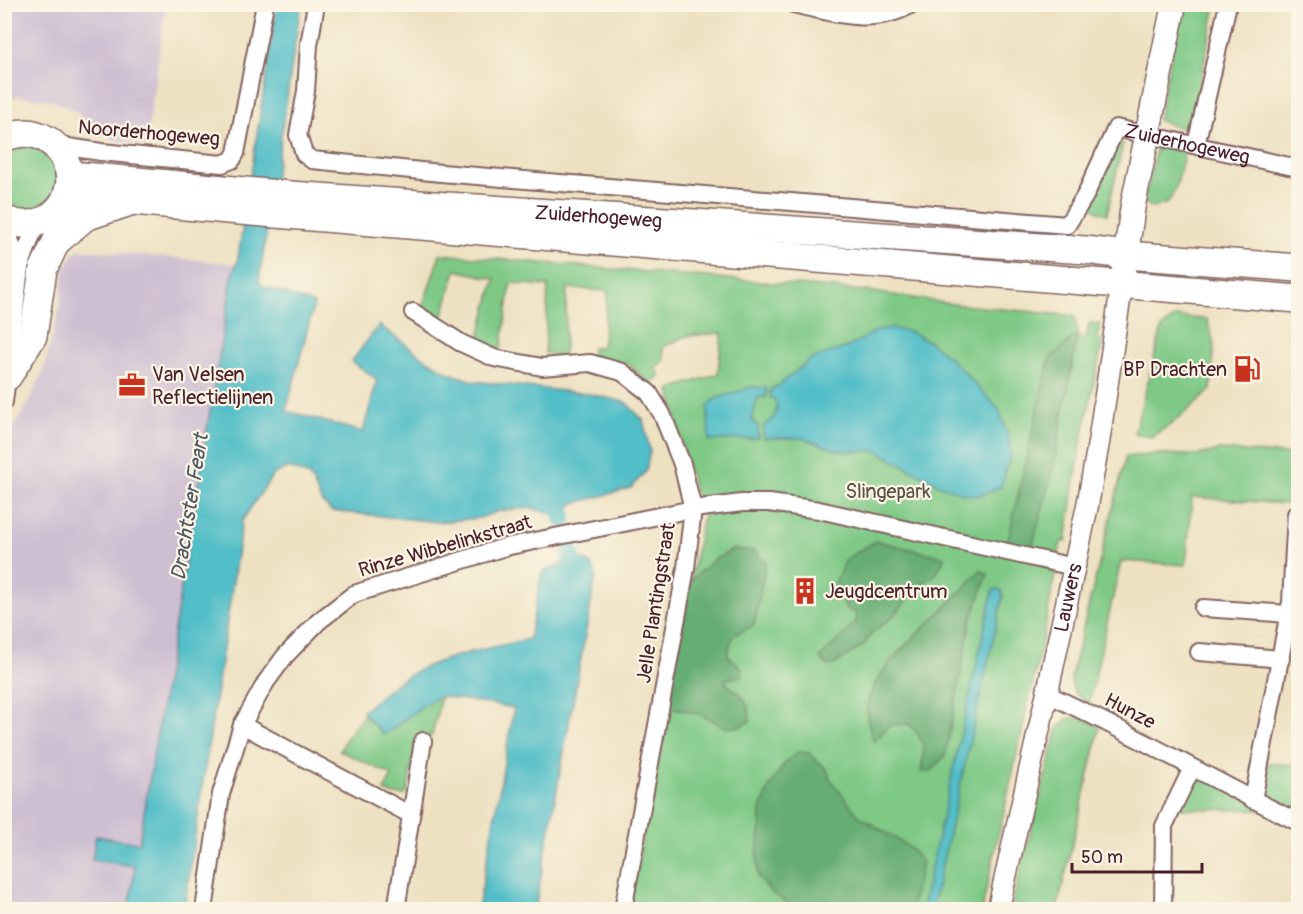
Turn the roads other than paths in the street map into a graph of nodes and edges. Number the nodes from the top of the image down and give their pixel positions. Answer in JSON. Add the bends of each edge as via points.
{"nodes":[{"id":1,"x":264,"y":4,"type":"edge"},
{"id":2,"x":316,"y":4,"type":"edge"},
{"id":3,"x":794,"y":4,"type":"edge"},
{"id":4,"x":912,"y":4,"type":"edge"},
{"id":5,"x":1174,"y":4,"type":"edge"},
{"id":6,"x":1228,"y":4,"type":"edge"},
{"id":7,"x":1147,"y":133,"type":"junction"},
{"id":8,"x":4,"y":138,"type":"edge"},
{"id":9,"x":55,"y":145,"type":"junction"},
{"id":10,"x":1196,"y":145,"type":"junction"},
{"id":11,"x":1299,"y":168,"type":"edge"},
{"id":12,"x":69,"y":183,"type":"junction"},
{"id":13,"x":230,"y":200,"type":"junction"},
{"id":14,"x":133,"y":201,"type":"junction"},
{"id":15,"x":289,"y":205,"type":"junction"},
{"id":16,"x":5,"y":219,"type":"edge"},
{"id":17,"x":37,"y":222,"type":"junction"},
{"id":18,"x":1126,"y":255,"type":"junction"},
{"id":19,"x":20,"y":267,"type":"junction"},
{"id":20,"x":1299,"y":268,"type":"edge"},
{"id":21,"x":1122,"y":284,"type":"junction"},
{"id":22,"x":1299,"y":299,"type":"edge"},
{"id":23,"x":413,"y":312,"type":"dead end"},
{"id":24,"x":7,"y":389,"type":"edge"},
{"id":25,"x":693,"y":509,"type":"junction"},
{"id":26,"x":1296,"y":514,"type":"dead end"},
{"id":27,"x":1074,"y":567,"type":"junction"},
{"id":28,"x":1203,"y":608,"type":"dead end"},
{"id":29,"x":1288,"y":614,"type":"junction"},
{"id":30,"x":1199,"y":652,"type":"dead end"},
{"id":31,"x":1281,"y":659,"type":"junction"},
{"id":32,"x":1047,"y":694,"type":"junction"},
{"id":33,"x":243,"y":725,"type":"junction"},
{"id":34,"x":423,"y":741,"type":"dead end"},
{"id":35,"x":1192,"y":768,"type":"junction"},
{"id":36,"x":1253,"y":800,"type":"junction"},
{"id":37,"x":411,"y":815,"type":"junction"},
{"id":38,"x":1299,"y":822,"type":"edge"},
{"id":39,"x":204,"y":909,"type":"edge"},
{"id":40,"x":396,"y":909,"type":"edge"},
{"id":41,"x":623,"y":909,"type":"edge"},
{"id":42,"x":998,"y":909,"type":"edge"},
{"id":43,"x":1163,"y":909,"type":"edge"}],
"edges":[{"from":1,"to":9,"type":"street","name":"Noorderhogeweg","via":[[232,160],[222,164]]},
{"from":2,"to":7,"type":"street","name":"Zuiderhogeweg","via":[[298,135],[304,154],[312,160],[1067,225],[1116,128]]},
{"from":3,"to":4,"type":"street","via":[[867,17],[885,16]]},
{"from":5,"to":7,"type":"main road"},
{"from":6,"to":10,"type":"street"},
{"from":7,"to":10,"type":"street","name":"Zuiderhogeweg"},
{"from":7,"to":18,"type":"main road"},
{"from":8,"to":9,"type":"main road","via":[[30,134]]},
{"from":9,"to":12,"type":"main road","via":[[65,159]]},
{"from":10,"to":11,"type":"street","name":"Zuiderhogeweg"},
{"from":12,"to":13,"type":"main road","name":"Zuiderhogeweg"},
{"from":12,"to":14,"type":"main road","name":"Zuiderhogeweg"},
{"from":12,"to":17,"type":"main road","via":[[58,209]]},
{"from":13,"to":14,"type":"main road","name":"Zuiderhogeweg"},
{"from":13,"to":15,"type":"main road","name":"Zuiderhogeweg"},
{"from":14,"to":24,"type":"main road","via":[[86,217],[56,242],[44,270],[33,336]]},
{"from":15,"to":18,"type":"main road","name":"Zuiderhogeweg"},
{"from":15,"to":21,"type":"main road","name":"Zuiderhogeweg"},
{"from":16,"to":17,"type":"main road","via":[[21,224]]},
{"from":16,"to":19,"type":"street"},
{"from":17,"to":19,"type":"street"},
{"from":18,"to":20,"type":"main road","name":"Zuiderhogeweg"},
{"from":18,"to":21,"type":"main road"},
{"from":19,"to":24,"type":"street"},
{"from":21,"to":22,"type":"main road","name":"Zuiderhogeweg"},
{"from":21,"to":27,"type":"street","name":"Lauwers","via":[[1100,440]]},
{"from":23,"to":25,"type":"street","via":[[461,343],[495,358],[542,368],[590,363],[622,372],[649,393],[662,414],[682,464]]},
{"from":25,"to":27,"type":"street","name":"Jelle Plantingstraat","via":[[770,503],[819,510]]},
{"from":25,"to":33,"type":"street","name":"Rinze Wibbelinkstraat","via":[[505,547],[354,594],[319,621],[285,656]]},
{"from":25,"to":41,"type":"street","name":"Jelle Plantingstraat","via":[[686,568]]},
{"from":26,"to":29,"type":"street"},
{"from":27,"to":32,"type":"street","name":"Lauwers"},
{"from":28,"to":29,"type":"street"},
{"from":29,"to":31,"type":"street"},
{"from":30,"to":31,"type":"street"},
{"from":31,"to":36,"type":"street"},
{"from":32,"to":35,"type":"street","name":"Hunze"},
{"from":32,"to":42,"type":"street","name":"Lauwers"},
{"from":33,"to":37,"type":"street"},
{"from":33,"to":39,"type":"street","name":"Rinze Wibbelinkstraat","via":[[221,794]]},
{"from":34,"to":37,"type":"street"},
{"from":35,"to":36,"type":"street","name":"Hunze"},
{"from":35,"to":43,"type":"street","via":[[1164,826]]},
{"from":36,"to":38,"type":"street","name":"Hunze"},
{"from":37,"to":40,"type":"street"}]}
